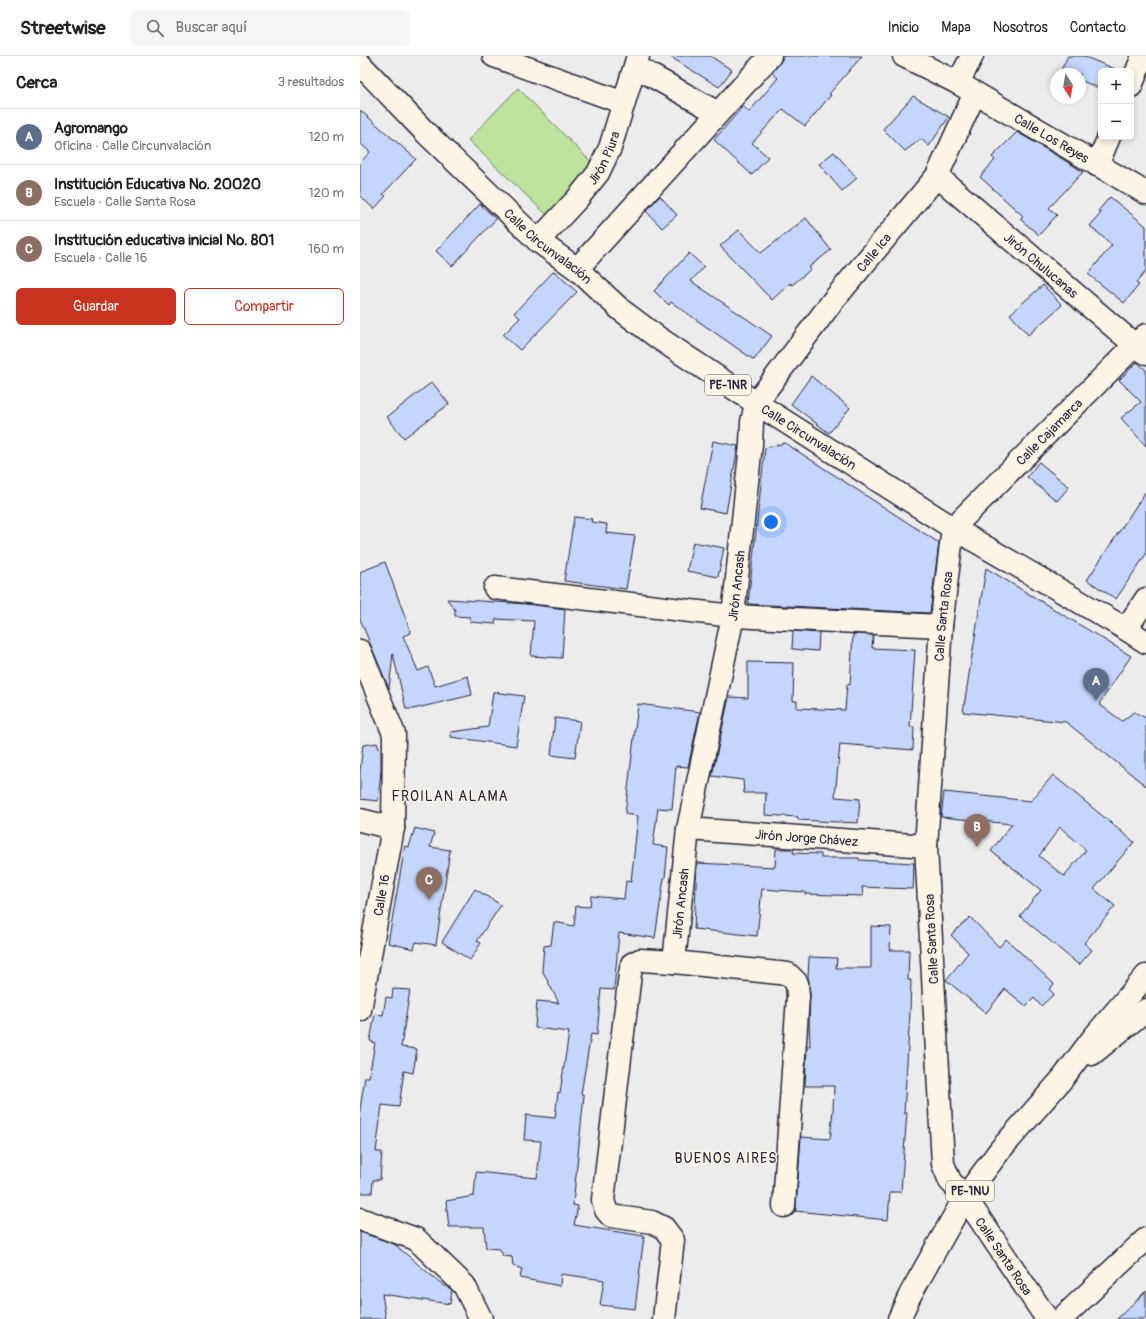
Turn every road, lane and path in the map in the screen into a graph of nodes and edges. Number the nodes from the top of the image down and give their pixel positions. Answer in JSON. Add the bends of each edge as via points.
{"nodes":[{"id":1,"x":494,"y":56,"type":"edge"},
{"id":2,"x":770,"y":56,"type":"edge"},
{"id":3,"x":904,"y":56,"type":"edge"},
{"id":4,"x":972,"y":56,"type":"edge"},
{"id":5,"x":1143,"y":56,"type":"edge"},
{"id":6,"x":637,"y":62,"type":"edge"},
{"id":7,"x":360,"y":64,"type":"edge"},
{"id":8,"x":1134,"y":78,"type":"edge"},
{"id":9,"x":967,"y":88,"type":"junction"},
{"id":10,"x":624,"y":103,"type":"junction"},
{"id":11,"x":718,"y":113,"type":"junction"},
{"id":12,"x":1108,"y":140,"type":"edge"},
{"id":13,"x":1098,"y":165,"type":"junction"},
{"id":14,"x":937,"y":176,"type":"junction"},
{"id":15,"x":1146,"y":193,"type":"edge"},
{"id":16,"x":538,"y":241,"type":"junction"},
{"id":17,"x":577,"y":269,"type":"junction"},
{"id":18,"x":1142,"y":344,"type":"edge"},
{"id":19,"x":756,"y":403,"type":"junction"},
{"id":20,"x":953,"y":528,"type":"junction"},
{"id":21,"x":495,"y":588,"type":"dead end"},
{"id":22,"x":1146,"y":599,"type":"edge"},
{"id":23,"x":733,"y":616,"type":"junction"},
{"id":24,"x":941,"y":626,"type":"junction"},
{"id":25,"x":1126,"y":629,"type":"junction"},
{"id":26,"x":1146,"y":642,"type":"edge"},
{"id":27,"x":360,"y":651,"type":"edge"},
{"id":28,"x":360,"y":820,"type":"edge"},
{"id":29,"x":393,"y":828,"type":"junction"},
{"id":30,"x":688,"y":829,"type":"junction"},
{"id":31,"x":926,"y":846,"type":"junction"},
{"id":32,"x":674,"y":962,"type":"junction"},
{"id":33,"x":1146,"y":976,"type":"edge"},
{"id":34,"x":361,"y":1002,"type":"edge"},
{"id":35,"x":1146,"y":1010,"type":"edge"},
{"id":36,"x":1063,"y":1078,"type":"junction"},
{"id":37,"x":965,"y":1197,"type":"junction"},
{"id":38,"x":784,"y":1206,"type":"dead end"},
{"id":39,"x":360,"y":1219,"type":"edge"},
{"id":40,"x":1145,"y":1241,"type":"edge"},
{"id":41,"x":481,"y":1319,"type":"edge"},
{"id":42,"x":664,"y":1319,"type":"edge"},
{"id":43,"x":899,"y":1319,"type":"edge"},
{"id":44,"x":1046,"y":1319,"type":"edge"},
{"id":45,"x":1061,"y":1319,"type":"edge"}],
"edges":[{"from":1,"to":10,"type":"street"},
{"from":2,"to":11,"type":"street"},
{"from":3,"to":9,"type":"street","name":"Calle Los Reyes"},
{"from":4,"to":9,"type":"street","name":"Calle Ica"},
{"from":5,"to":8,"type":"street"},
{"from":6,"to":10,"type":"street","name":"Jirón Piura"},
{"from":6,"to":11,"type":"street"},
{"from":7,"to":16,"type":"street","name":"Calle Circunvalación","number":"PE-1NR","via":[[426,133]]},
{"from":9,"to":13,"type":"street","name":"Calle Los Reyes"},
{"from":9,"to":14,"type":"street","name":"Calle Ica"},
{"from":10,"to":16,"type":"street","name":"Jirón Piura","via":[[610,148],[598,173]]},
{"from":11,"to":17,"type":"street"},
{"from":12,"to":13,"type":"street"},
{"from":13,"to":15,"type":"street","name":"Calle Los Reyes"},
{"from":14,"to":18,"type":"street","name":"Jirón Chulucanas"},
{"from":14,"to":19,"type":"street","name":"Calle Ica","via":[[832,302]]},
{"from":16,"to":17,"type":"street","name":"Calle Circunvalación","number":"PE-1NR"},
{"from":17,"to":19,"type":"street","name":"Calle Circunvalación","number":"PE-1NR","via":[[621,310]]},
{"from":18,"to":20,"type":"street","name":"Calle Cajamarca"},
{"from":19,"to":20,"type":"street","name":"Calle Circunvalación","number":"PE-1NR"},
{"from":19,"to":23,"type":"street","name":"Jirón Ancash"},
{"from":20,"to":24,"type":"street","name":"Calle Santa Rosa"},
{"from":20,"to":25,"type":"street","name":"Calle Circunvalación","number":"PE-1NR"},
{"from":21,"to":23,"type":"street"},
{"from":22,"to":25,"type":"street"},
{"from":23,"to":24,"type":"street"},
{"from":23,"to":30,"type":"street","name":"Jirón Ancash"},
{"from":24,"to":31,"type":"street","name":"Calle Santa Rosa"},
{"from":25,"to":26,"type":"street","name":"Calle Circunvalación","number":"PE-1NR"},
{"from":27,"to":29,"type":"street","name":"Calle 16","via":[[394,734]]},
{"from":28,"to":29,"type":"street"},
{"from":29,"to":34,"type":"street","name":"Calle 16"},
{"from":30,"to":31,"type":"street","name":"Jirón Jorge Chávez"},
{"from":30,"to":32,"type":"street","name":"Jirón Ancash"},
{"from":31,"to":37,"type":"street","name":"Calle Santa Rosa","via":[[943,1164],[950,1181]]},
{"from":32,"to":38,"type":"street","via":[[788,974],[797,983]]},
{"from":32,"to":42,"type":"street","via":[[640,960],[632,964],[603,1200],[611,1216],[652,1222],[664,1228],[673,1240]]},
{"from":33,"to":36,"type":"street","number":"PE-1NU"},
{"from":35,"to":36,"type":"street","number":"PE-1NU"},
{"from":36,"to":37,"type":"street","number":"PE-1NU","via":[[1000,1150]]},
{"from":37,"to":43,"type":"street","number":"PE-1NU"},
{"from":37,"to":44,"type":"street","name":"Calle Santa Rosa"},
{"from":39,"to":41,"type":"street","via":[[416,1239],[464,1286]]},
{"from":40,"to":45,"type":"street"}]}
